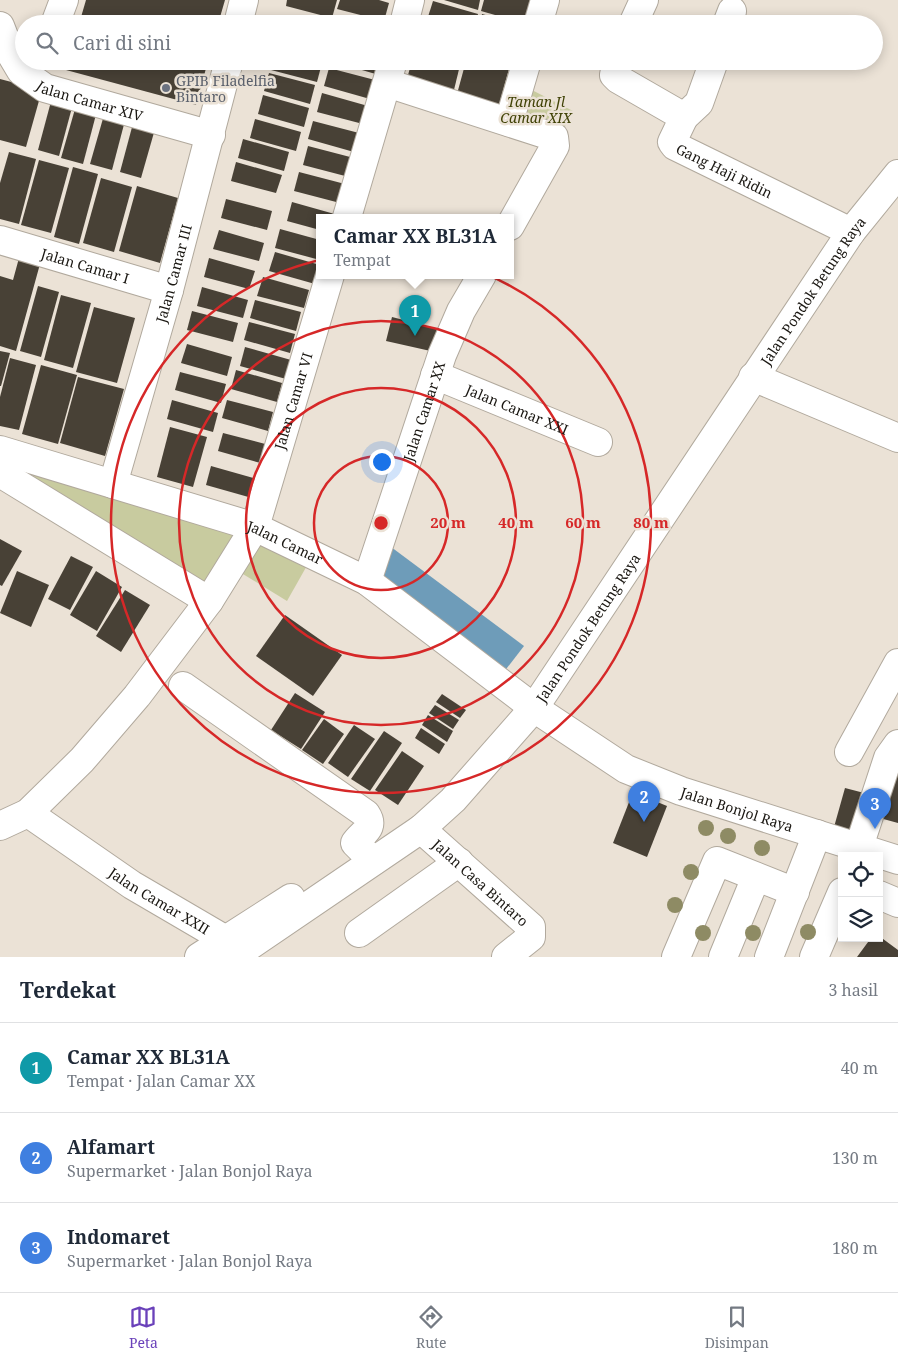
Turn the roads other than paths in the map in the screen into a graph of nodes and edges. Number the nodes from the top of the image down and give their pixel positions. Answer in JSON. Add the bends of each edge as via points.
{"nodes":[{"id":1,"x":64,"y":0,"type":"edge"},
{"id":2,"x":244,"y":0,"type":"edge"},
{"id":3,"x":410,"y":0,"type":"edge"},
{"id":4,"x":545,"y":0,"type":"edge"},
{"id":5,"x":644,"y":0,"type":"edge"},
{"id":6,"x":58,"y":15,"type":"edge"},
{"id":7,"x":240,"y":15,"type":"edge"},
{"id":8,"x":406,"y":15,"type":"edge"},
{"id":9,"x":541,"y":15,"type":"edge"},
{"id":10,"x":637,"y":15,"type":"edge"},
{"id":11,"x":0,"y":26,"type":"edge"},
{"id":12,"x":15,"y":60,"type":"edge"},
{"id":13,"x":227,"y":70,"type":"edge"},
{"id":14,"x":524,"y":70,"type":"edge"},
{"id":15,"x":616,"y":70,"type":"edge"},
{"id":16,"x":711,"y":70,"type":"edge"},
{"id":17,"x":37,"y":71,"type":"edge"},
{"id":18,"x":390,"y":72,"type":"edge"},
{"id":19,"x":684,"y":117,"type":"junction"},
{"id":20,"x":509,"y":122,"type":"junction"},
{"id":21,"x":211,"y":135,"type":"junction"},
{"id":22,"x":898,"y":174,"type":"edge"},
{"id":23,"x":348,"y":214,"type":"edge"},
{"id":24,"x":514,"y":219,"type":"edge"},
{"id":25,"x":851,"y":232,"type":"junction"},
{"id":26,"x":0,"y":240,"type":"edge"},
{"id":27,"x":329,"y":279,"type":"edge"},
{"id":28,"x":480,"y":279,"type":"edge"},
{"id":29,"x":169,"y":290,"type":"junction"},
{"id":30,"x":435,"y":375,"type":"junction"},
{"id":31,"x":753,"y":377,"type":"junction"},
{"id":32,"x":898,"y":438,"type":"edge"},
{"id":33,"x":598,"y":442,"type":"dead end"},
{"id":34,"x":0,"y":450,"type":"edge"},
{"id":35,"x":0,"y":474,"type":"edge"},
{"id":36,"x":113,"y":484,"type":"junction"},
{"id":37,"x":254,"y":527,"type":"junction"},
{"id":38,"x":367,"y":581,"type":"junction"},
{"id":39,"x":209,"y":600,"type":"junction"},
{"id":40,"x":898,"y":663,"type":"edge"},
{"id":41,"x":183,"y":686,"type":"dead end"},
{"id":42,"x":534,"y":708,"type":"junction"},
{"id":43,"x":898,"y":744,"type":"edge"},
{"id":44,"x":849,"y":752,"type":"dead end"},
{"id":45,"x":28,"y":813,"type":"junction"},
{"id":46,"x":0,"y":826,"type":"edge"},
{"id":47,"x":421,"y":829,"type":"junction"},
{"id":48,"x":817,"y":834,"type":"junction"},
{"id":49,"x":857,"y":851,"type":"edge"},
{"id":50,"x":898,"y":860,"type":"edge"},
{"id":51,"x":373,"y":861,"type":"junction"},
{"id":52,"x":459,"y":862,"type":"junction"},
{"id":53,"x":756,"y":877,"type":"junction"},
{"id":54,"x":795,"y":892,"type":"junction"},
{"id":55,"x":840,"y":897,"type":"edge"},
{"id":56,"x":883,"y":897,"type":"edge"},
{"id":57,"x":291,"y":898,"type":"dead end"},
{"id":58,"x":898,"y":903,"type":"edge"},
{"id":59,"x":359,"y":933,"type":"dead end"},
{"id":60,"x":230,"y":949,"type":"edge"},
{"id":61,"x":199,"y":957,"type":"edge"},
{"id":62,"x":506,"y":957,"type":"edge"},
{"id":63,"x":676,"y":957,"type":"edge"},
{"id":64,"x":723,"y":957,"type":"edge"},
{"id":65,"x":769,"y":957,"type":"edge"},
{"id":66,"x":814,"y":957,"type":"edge"}],
"edges":[{"from":1,"to":6,"type":"street"},
{"from":2,"to":7,"type":"street"},
{"from":3,"to":8,"type":"street"},
{"from":4,"to":9,"type":"street"},
{"from":5,"to":10,"type":"street"},
{"from":11,"to":12,"type":"street","name":"Jalan Camar XIV"},
{"from":13,"to":21,"type":"street","name":"Jalan Camar III"},
{"from":14,"to":20,"type":"street"},
{"from":15,"to":19,"type":"street","via":[[618,79]]},
{"from":16,"to":19,"type":"street","via":[[699,103]]},
{"from":17,"to":21,"type":"street","name":"Jalan Camar XIV","via":[[45,88]]},
{"from":18,"to":20,"type":"street"},
{"from":18,"to":23,"type":"street"},
{"from":19,"to":25,"type":"street","name":"Gang Haji Ridin","via":[[672,142],[675,146]]},
{"from":20,"to":24,"type":"street","via":[[550,135],[556,140]]},
{"from":21,"to":29,"type":"street","name":"Jalan Camar III"},
{"from":22,"to":25,"type":"street","name":"Jalan Pondok Betung Raya"},
{"from":25,"to":31,"type":"street","name":"Jalan Pondok Betung Raya"},
{"from":26,"to":29,"type":"street","name":"Jalan Camar I"},
{"from":27,"to":37,"type":"street","name":"Jalan Camar VI"},
{"from":28,"to":30,"type":"street","name":"Jalan Camar XX","via":[[462,311]]},
{"from":29,"to":36,"type":"street","name":"Jalan Camar III"},
{"from":30,"to":33,"type":"street","name":"Jalan Camar XXI"},
{"from":30,"to":38,"type":"street","name":"Jalan Camar XX"},
{"from":31,"to":32,"type":"street"},
{"from":31,"to":42,"type":"street","name":"Jalan Pondok Betung Raya"},
{"from":34,"to":36,"type":"street","name":"Jalan Camar"},
{"from":35,"to":39,"type":"street"},
{"from":36,"to":37,"type":"street","name":"Jalan Camar"},
{"from":37,"to":38,"type":"street","name":"Jalan Camar"},
{"from":37,"to":39,"type":"street"},
{"from":38,"to":42,"type":"street","name":"Jalan Camar"},
{"from":39,"to":45,"type":"street","via":[[137,696],[82,760]]},
{"from":40,"to":44,"type":"street"},
{"from":41,"to":51,"type":"street","via":[[366,814],[369,829],[355,843]]},
{"from":42,"to":47,"type":"street","name":"Jalan Pondok Betung Raya","via":[[453,800]]},
{"from":42,"to":48,"type":"street","name":"Jalan Bonjol Raya","via":[[607,757],[656,782]]},
{"from":43,"to":49,"type":"street","via":[[888,758]]},
{"from":45,"to":46,"type":"street"},
{"from":45,"to":60,"type":"street","name":"Jalan Camar XXII"},
{"from":47,"to":51,"type":"street","name":"Jalan Pondok Betung Raya"},
{"from":47,"to":52,"type":"street","name":"Jalan Casa Bintaro"},
{"from":48,"to":49,"type":"street","name":"Jalan Bonjol Raya"},
{"from":48,"to":54,"type":"street"},
{"from":49,"to":50,"type":"street","name":"Jalan Bonjol Raya"},
{"from":51,"to":60,"type":"street","name":"Jalan Pondok Betung Raya"},
{"from":52,"to":59,"type":"street"},
{"from":52,"to":62,"type":"street","name":"Jalan Casa Bintaro","via":[[532,929],[530,938]]},
{"from":53,"to":54,"type":"street"},
{"from":53,"to":63,"type":"street","via":[[717,861]]},
{"from":53,"to":64,"type":"street"},
{"from":54,"to":65,"type":"street"},
{"from":55,"to":66,"type":"street"},
{"from":56,"to":58,"type":"street"},
{"from":57,"to":60,"type":"street"},
{"from":60,"to":61,"type":"street"}]}
